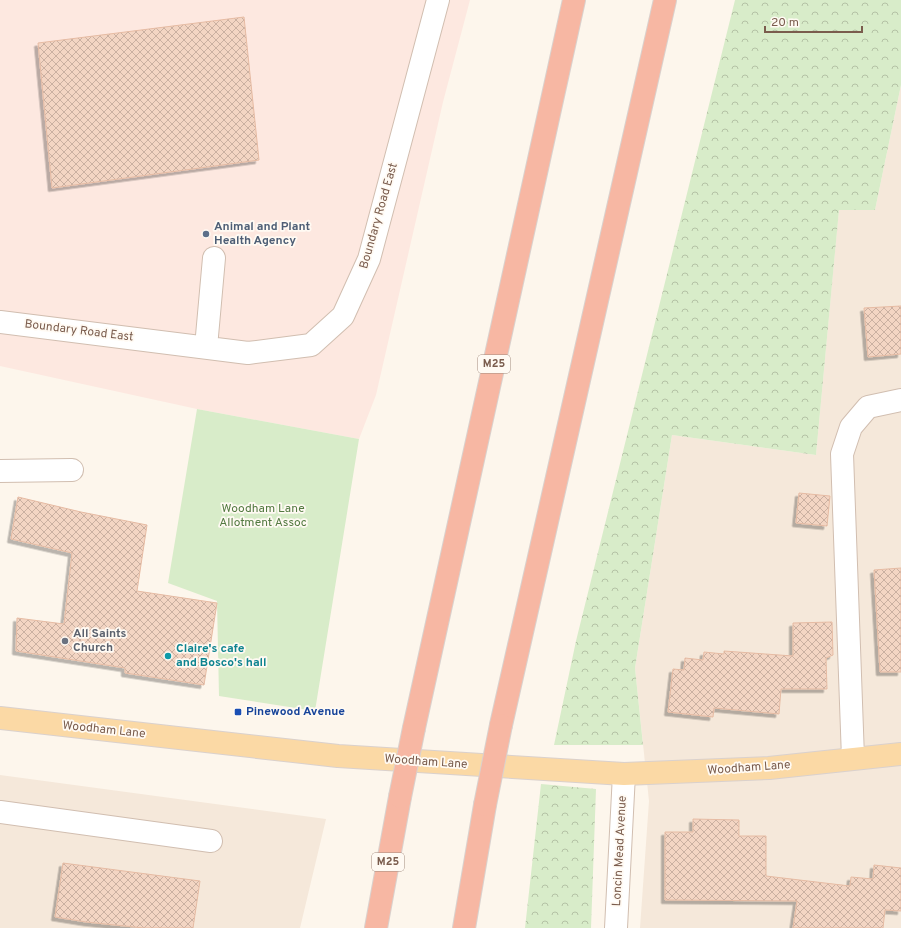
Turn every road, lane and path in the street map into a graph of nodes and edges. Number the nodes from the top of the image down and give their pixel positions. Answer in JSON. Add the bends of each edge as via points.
{"nodes":[{"id":1,"x":438,"y":0,"type":"edge"},
{"id":2,"x":574,"y":0,"type":"edge"},
{"id":3,"x":665,"y":0,"type":"edge"},
{"id":4,"x":214,"y":258,"type":"dead end"},
{"id":5,"x":0,"y":322,"type":"edge"},
{"id":6,"x":206,"y":347,"type":"junction"},
{"id":7,"x":901,"y":400,"type":"edge"},
{"id":8,"x":72,"y":470,"type":"dead end"},
{"id":9,"x":0,"y":471,"type":"edge"},
{"id":10,"x":0,"y":718,"type":"edge"},
{"id":11,"x":901,"y":754,"type":"edge"},
{"id":12,"x":853,"y":758,"type":"junction"},
{"id":13,"x":624,"y":774,"type":"junction"},
{"id":14,"x":0,"y":812,"type":"edge"},
{"id":15,"x":211,"y":841,"type":"dead end"},
{"id":16,"x":376,"y":928,"type":"edge"},
{"id":17,"x":464,"y":928,"type":"edge"},
{"id":18,"x":616,"y":928,"type":"edge"}],
"edges":[{"from":1,"to":6,"type":"street","name":"Boundary Road East","via":[[369,259],[343,316],[311,345],[248,352]]},
{"from":2,"to":16,"type":"highway","number":"M25","bridge":true,"via":[[414,728]]},
{"from":3,"to":17,"type":"highway","bridge":true,"via":[[501,724]]},
{"from":4,"to":6,"type":"street"},
{"from":5,"to":6,"type":"street","name":"Boundary Road East"},
{"from":7,"to":12,"type":"street","via":[[868,407],[851,427],[842,454]]},
{"from":8,"to":9,"type":"street"},
{"from":10,"to":13,"type":"main road","name":"Woodham Lane","via":[[338,756]]},
{"from":11,"to":12,"type":"main road","name":"Woodham Lane"},
{"from":12,"to":13,"type":"main road","name":"Woodham Lane","via":[[769,768]]},
{"from":13,"to":18,"type":"street","name":"Loncin Mead Avenue"},
{"from":14,"to":15,"type":"street"}]}
